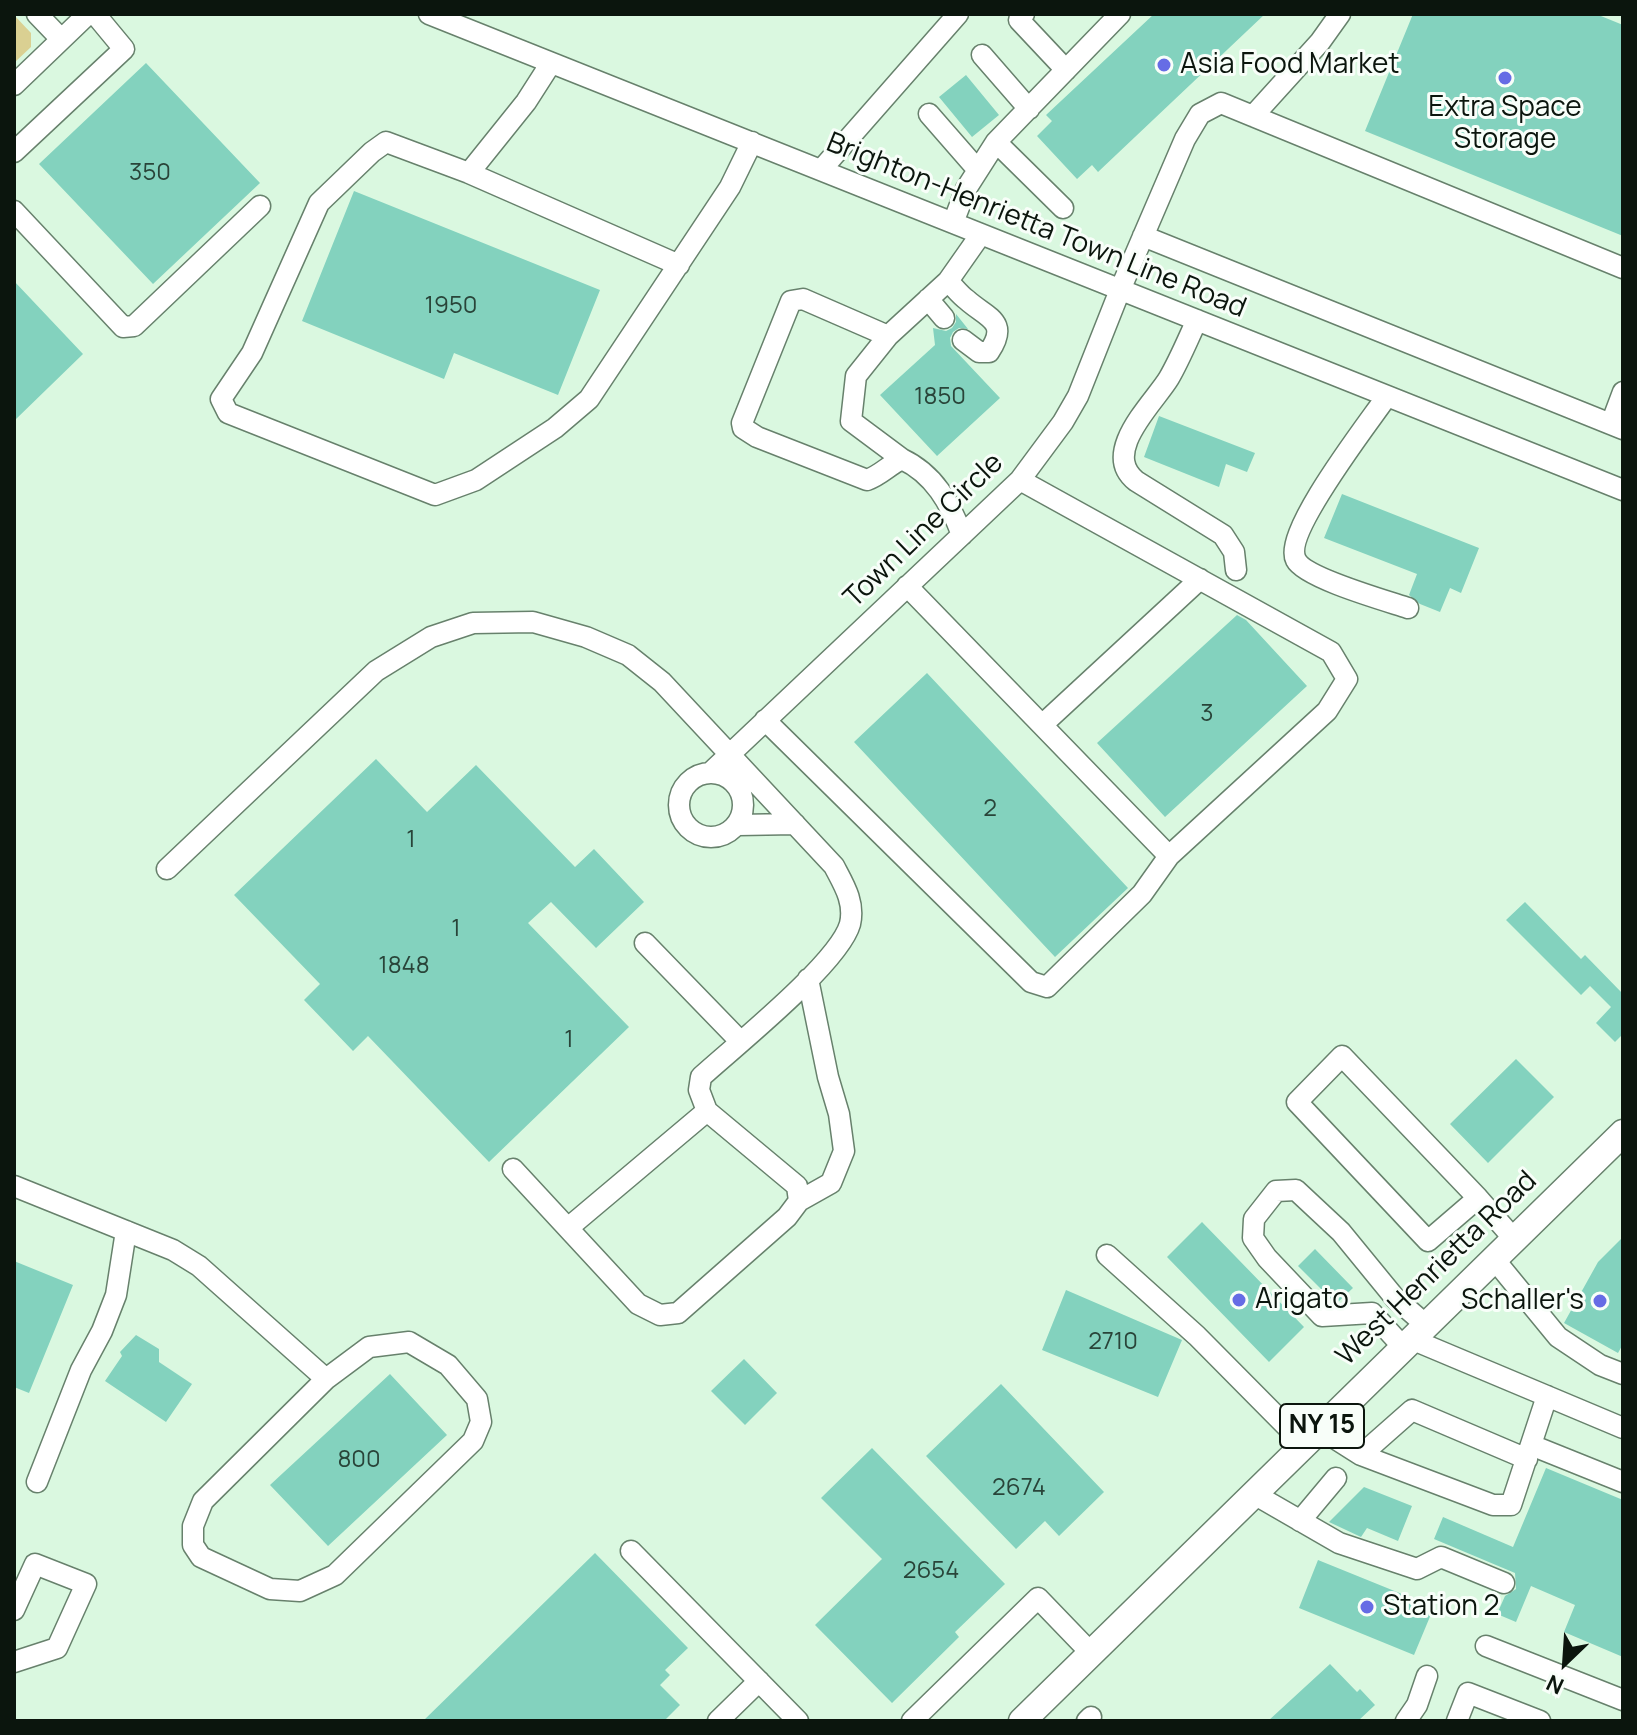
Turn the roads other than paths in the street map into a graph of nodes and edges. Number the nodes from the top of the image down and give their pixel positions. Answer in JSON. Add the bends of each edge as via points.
{"nodes":[{"id":1,"x":37,"y":14,"type":"edge"},
{"id":2,"x":88,"y":14,"type":"edge"},
{"id":3,"x":95,"y":14,"type":"edge"},
{"id":4,"x":429,"y":14,"type":"edge"},
{"id":5,"x":958,"y":14,"type":"edge"},
{"id":6,"x":1024,"y":14,"type":"edge"},
{"id":7,"x":1340,"y":14,"type":"edge"},
{"id":8,"x":1114,"y":15,"type":"edge"},
{"id":9,"x":460,"y":20,"type":"edge"},
{"id":10,"x":61,"y":39,"type":"junction"},
{"id":11,"x":982,"y":55,"type":"dead end"},
{"id":12,"x":551,"y":63,"type":"junction"},
{"id":13,"x":1066,"y":70,"type":"junction"},
{"id":14,"x":14,"y":85,"type":"edge"},
{"id":15,"x":1029,"y":109,"type":"junction"},
{"id":16,"x":929,"y":114,"type":"dead end"},
{"id":17,"x":1253,"y":116,"type":"junction"},
{"id":18,"x":752,"y":142,"type":"junction"},
{"id":19,"x":996,"y":142,"type":"junction"},
{"id":20,"x":14,"y":152,"type":"edge"},
{"id":21,"x":977,"y":169,"type":"junction"},
{"id":22,"x":821,"y":170,"type":"junction"},
{"id":23,"x":469,"y":173,"type":"junction"},
{"id":24,"x":260,"y":206,"type":"dead end"},
{"id":25,"x":1063,"y":208,"type":"dead end"},
{"id":26,"x":14,"y":211,"type":"edge"},
{"id":27,"x":953,"y":223,"type":"junction"},
{"id":28,"x":981,"y":234,"type":"junction"},
{"id":29,"x":1143,"y":236,"type":"junction"},
{"id":30,"x":679,"y":265,"type":"junction"},
{"id":31,"x":1623,"y":268,"type":"edge"},
{"id":32,"x":948,"y":281,"type":"junction"},
{"id":33,"x":1120,"y":290,"type":"junction"},
{"id":34,"x":928,"y":299,"type":"junction"},
{"id":35,"x":944,"y":318,"type":"dead end"},
{"id":36,"x":1197,"y":320,"type":"junction"},
{"id":37,"x":888,"y":336,"type":"junction"},
{"id":38,"x":963,"y":340,"type":"dead end"},
{"id":39,"x":1623,"y":392,"type":"edge"},
{"id":40,"x":1387,"y":396,"type":"junction"},
{"id":41,"x":1617,"y":426,"type":"edge"},
{"id":42,"x":902,"y":459,"type":"junction"},
{"id":43,"x":1020,"y":480,"type":"junction"},
{"id":44,"x":1623,"y":490,"type":"edge"},
{"id":45,"x":949,"y":501,"type":"junction"},
{"id":46,"x":986,"y":512,"type":"junction"},
{"id":47,"x":962,"y":535,"type":"junction"},
{"id":48,"x":1236,"y":570,"type":"dead end"},
{"id":49,"x":1200,"y":579,"type":"junction"},
{"id":50,"x":907,"y":586,"type":"junction"},
{"id":51,"x":1408,"y":608,"type":"dead end"},
{"id":52,"x":765,"y":720,"type":"junction"},
{"id":53,"x":1042,"y":725,"type":"junction"},
{"id":54,"x":729,"y":754,"type":"junction"},
{"id":55,"x":710,"y":773,"type":"junction"},
{"id":56,"x":795,"y":824,"type":"junction"},
{"id":57,"x":738,"y":825,"type":"junction"},
{"id":58,"x":1169,"y":856,"type":"junction"},
{"id":59,"x":167,"y":869,"type":"dead end"},
{"id":60,"x":645,"y":943,"type":"dead end"},
{"id":61,"x":808,"y":979,"type":"junction"},
{"id":62,"x":740,"y":1041,"type":"junction"},
{"id":63,"x":707,"y":1111,"type":"junction"},
{"id":64,"x":1623,"y":1133,"type":"edge"},
{"id":65,"x":513,"y":1169,"type":"dead end"},
{"id":66,"x":14,"y":1186,"type":"edge"},
{"id":67,"x":1478,"y":1198,"type":"junction"},
{"id":68,"x":799,"y":1201,"type":"junction"},
{"id":69,"x":568,"y":1228,"type":"junction"},
{"id":70,"x":126,"y":1231,"type":"junction"},
{"id":71,"x":1514,"y":1239,"type":"junction"},
{"id":72,"x":1107,"y":1255,"type":"dead end"},
{"id":73,"x":1494,"y":1259,"type":"junction"},
{"id":74,"x":1413,"y":1337,"type":"junction"},
{"id":75,"x":1623,"y":1374,"type":"edge"},
{"id":76,"x":326,"y":1379,"type":"junction"},
{"id":77,"x":1547,"y":1396,"type":"junction"},
{"id":78,"x":1623,"y":1428,"type":"edge"},
{"id":79,"x":1312,"y":1436,"type":"junction"},
{"id":80,"x":1529,"y":1452,"type":"junction"},
{"id":81,"x":1361,"y":1455,"type":"junction"},
{"id":82,"x":1336,"y":1478,"type":"dead end"},
{"id":83,"x":37,"y":1482,"type":"dead end"},
{"id":84,"x":1623,"y":1482,"type":"edge"},
{"id":85,"x":1254,"y":1494,"type":"junction"},
{"id":86,"x":1300,"y":1521,"type":"junction"},
{"id":87,"x":631,"y":1551,"type":"dead end"},
{"id":88,"x":1504,"y":1583,"type":"dead end"},
{"id":89,"x":14,"y":1610,"type":"edge"},
{"id":90,"x":1486,"y":1646,"type":"dead end"},
{"id":91,"x":1091,"y":1653,"type":"junction"},
{"id":92,"x":14,"y":1662,"type":"edge"},
{"id":93,"x":1427,"y":1676,"type":"dead end"},
{"id":94,"x":759,"y":1681,"type":"junction"},
{"id":95,"x":1623,"y":1700,"type":"edge"},
{"id":96,"x":1028,"y":1719,"type":"edge"},
{"id":97,"x":718,"y":1721,"type":"edge"},
{"id":98,"x":798,"y":1721,"type":"edge"},
{"id":99,"x":912,"y":1721,"type":"edge"},
{"id":100,"x":1406,"y":1721,"type":"edge"},
{"id":101,"x":1457,"y":1721,"type":"edge"},
{"id":102,"x":1540,"y":1721,"type":"edge"}],
"edges":[{"from":1,"to":10,"type":"street"},
{"from":2,"to":10,"type":"street"},
{"from":3,"to":20,"type":"street","via":[[124,49]]},
{"from":4,"to":9,"type":"street","name":"Brighton-Henrietta Town Line Road"},
{"from":5,"to":22,"type":"street"},
{"from":6,"to":13,"type":"street","via":[[1019,20]]},
{"from":7,"to":17,"type":"street"},
{"from":8,"to":13,"type":"street"},
{"from":9,"to":12,"type":"street","name":"Brighton-Henrietta Town Line Road"},
{"from":10,"to":14,"type":"street"},
{"from":11,"to":15,"type":"street"},
{"from":12,"to":18,"type":"street","name":"Brighton-Henrietta Town Line Road"},
{"from":12,"to":23,"type":"street"},
{"from":13,"to":15,"type":"street"},
{"from":15,"to":19,"type":"street"},
{"from":16,"to":21,"type":"street"},
{"from":17,"to":29,"type":"street","name":"Town Line Circle","via":[[1221,103],[1200,114]]},
{"from":17,"to":31,"type":"street","name":"Town Line Circle"},
{"from":18,"to":22,"type":"street","name":"Brighton-Henrietta Town Line Road"},
{"from":18,"to":30,"type":"street","via":[[730,187]]},
{"from":19,"to":21,"type":"street"},
{"from":19,"to":25,"type":"street"},
{"from":21,"to":27,"type":"street"},
{"from":22,"to":27,"type":"street","name":"Brighton-Henrietta Town Line Road"},
{"from":23,"to":30,"type":"street"},
{"from":23,"to":30,"type":"street","via":[[386,142],[319,203],[252,353],[221,399],[228,413],[435,495],[476,480],[589,399]]},
{"from":24,"to":26,"type":"street","via":[[134,326],[123,327]]},
{"from":27,"to":28,"type":"street","name":"Brighton-Henrietta Town Line Road"},
{"from":28,"to":32,"type":"street"},
{"from":28,"to":33,"type":"street","name":"Brighton-Henrietta Town Line Road"},
{"from":29,"to":33,"type":"street","name":"Town Line Circle"},
{"from":29,"to":41,"type":"street"},
{"from":32,"to":34,"type":"street"},
{"from":32,"to":38,"type":"street","via":[[998,328],[989,352],[979,352]]},
{"from":33,"to":36,"type":"street","name":"Brighton-Henrietta Town Line Road"},
{"from":33,"to":43,"type":"street","name":"Town Line Circle","via":[[1078,396]]},
{"from":34,"to":35,"type":"street"},
{"from":34,"to":37,"type":"street"},
{"from":36,"to":40,"type":"street","name":"Brighton-Henrietta Town Line Road"},
{"from":36,"to":48,"type":"street","via":[[1170,376],[1139,416],[1123,458],[1127,474],[1136,481],[1223,535],[1234,552]]},
{"from":37,"to":42,"type":"street","via":[[856,376],[851,421]]},
{"from":37,"to":42,"type":"street","via":[[803,299],[791,301],[742,423],[757,437],[867,480]]},
{"from":39,"to":41,"type":"street"},
{"from":40,"to":44,"type":"street","name":"Brighton-Henrietta Town Line Road"},
{"from":40,"to":51,"type":"street","via":[[1313,503],[1294,555],[1319,577]]},
{"from":42,"to":45,"type":"street"},
{"from":43,"to":46,"type":"street","name":"Town Line Circle"},
{"from":43,"to":49,"type":"street"},
{"from":45,"to":46,"type":"street"},
{"from":45,"to":47,"type":"street"},
{"from":46,"to":47,"type":"street","name":"Town Line Circle"},
{"from":47,"to":50,"type":"street","name":"Town Line Circle"},
{"from":49,"to":53,"type":"street"},
{"from":49,"to":58,"type":"street","via":[[1331,652],[1347,679],[1327,711]]},
{"from":50,"to":52,"type":"street","name":"Town Line Circle"},
{"from":50,"to":53,"type":"street"},
{"from":52,"to":54,"type":"street","name":"Town Line Circle"},
{"from":52,"to":58,"type":"street","via":[[1031,982],[1047,987],[1142,894]]},
{"from":53,"to":58,"type":"street"},
{"from":54,"to":55,"type":"street","name":"Town Line Circle"},
{"from":54,"to":56,"type":"street"},
{"from":54,"to":59,"type":"street","via":[[662,682],[628,655],[533,622],[473,623],[431,637],[376,671]]},
{"from":55,"to":57,"type":"street","via":[[730,778],[743,795]]},
{"from":55,"to":57,"type":"street","name":"Town Line Circle","via":[[683,789],[683,821],[699,836],[710,838]]},
{"from":56,"to":57,"type":"street"},
{"from":56,"to":61,"type":"street","via":[[834,866],[850,895],[851,921],[843,941]]},
{"from":60,"to":62,"type":"street"},
{"from":61,"to":62,"type":"street"},
{"from":61,"to":68,"type":"street","via":[[844,1151],[831,1183]]},
{"from":62,"to":63,"type":"street","via":[[701,1077],[699,1090]]},
{"from":63,"to":68,"type":"street","via":[[797,1186]]},
{"from":63,"to":69,"type":"street"},
{"from":64,"to":71,"type":"main road","name":"West Henrietta Road","number":"NY 15"},
{"from":65,"to":69,"type":"street"},
{"from":66,"to":70,"type":"street"},
{"from":67,"to":67,"type":"street","via":[[1342,1056],[1297,1102],[1428,1241]]},
{"from":67,"to":71,"type":"street"},
{"from":68,"to":69,"type":"street","via":[[678,1313],[660,1315],[638,1304]]},
{"from":70,"to":76,"type":"street","via":[[199,1266]]},
{"from":70,"to":83,"type":"street","via":[[116,1295]]},
{"from":71,"to":73,"type":"main road","name":"West Henrietta Road","number":"NY 15"},
{"from":72,"to":79,"type":"street"},
{"from":73,"to":74,"type":"main road","name":"West Henrietta Road","number":"NY 15"},
{"from":73,"to":75,"type":"street","via":[[1558,1337]]},
{"from":74,"to":74,"type":"street","via":[[1395,1298],[1341,1232],[1296,1190],[1276,1191],[1254,1219],[1253,1238],[1267,1258],[1322,1316],[1372,1313]]},
{"from":74,"to":77,"type":"street"},
{"from":74,"to":79,"type":"main road","name":"West Henrietta Road","number":"NY 15"},
{"from":76,"to":76,"type":"street","via":[[203,1501],[193,1526],[193,1545],[201,1557],[270,1589],[300,1591],[335,1575],[473,1441],[481,1422],[477,1399],[448,1365],[409,1342],[369,1347]]},
{"from":77,"to":78,"type":"street"},
{"from":77,"to":80,"type":"street"},
{"from":79,"to":81,"type":"street"},
{"from":79,"to":85,"type":"main road","name":"West Henrietta Road","number":"NY 15"},
{"from":80,"to":81,"type":"street","via":[[1412,1410]]},
{"from":80,"to":81,"type":"street","via":[[1511,1505],[1493,1505]]},
{"from":80,"to":84,"type":"street"},
{"from":82,"to":86,"type":"street"},
{"from":85,"to":86,"type":"street"},
{"from":85,"to":91,"type":"main road","name":"West Henrietta Road","number":"NY 15"},
{"from":86,"to":88,"type":"street","via":[[1339,1543],[1417,1569],[1441,1557]]},
{"from":87,"to":94,"type":"street"},
{"from":89,"to":92,"type":"street","via":[[35,1564],[86,1584],[57,1648]]},
{"from":90,"to":95,"type":"street"},
{"from":91,"to":96,"type":"main road","name":"West Henrietta Road","number":"NY 15"},
{"from":91,"to":99,"type":"street","via":[[1038,1598]]},
{"from":93,"to":100,"type":"street"},
{"from":94,"to":97,"type":"street"},
{"from":94,"to":98,"type":"street"},
{"from":101,"to":102,"type":"street","via":[[1468,1693]]}]}
